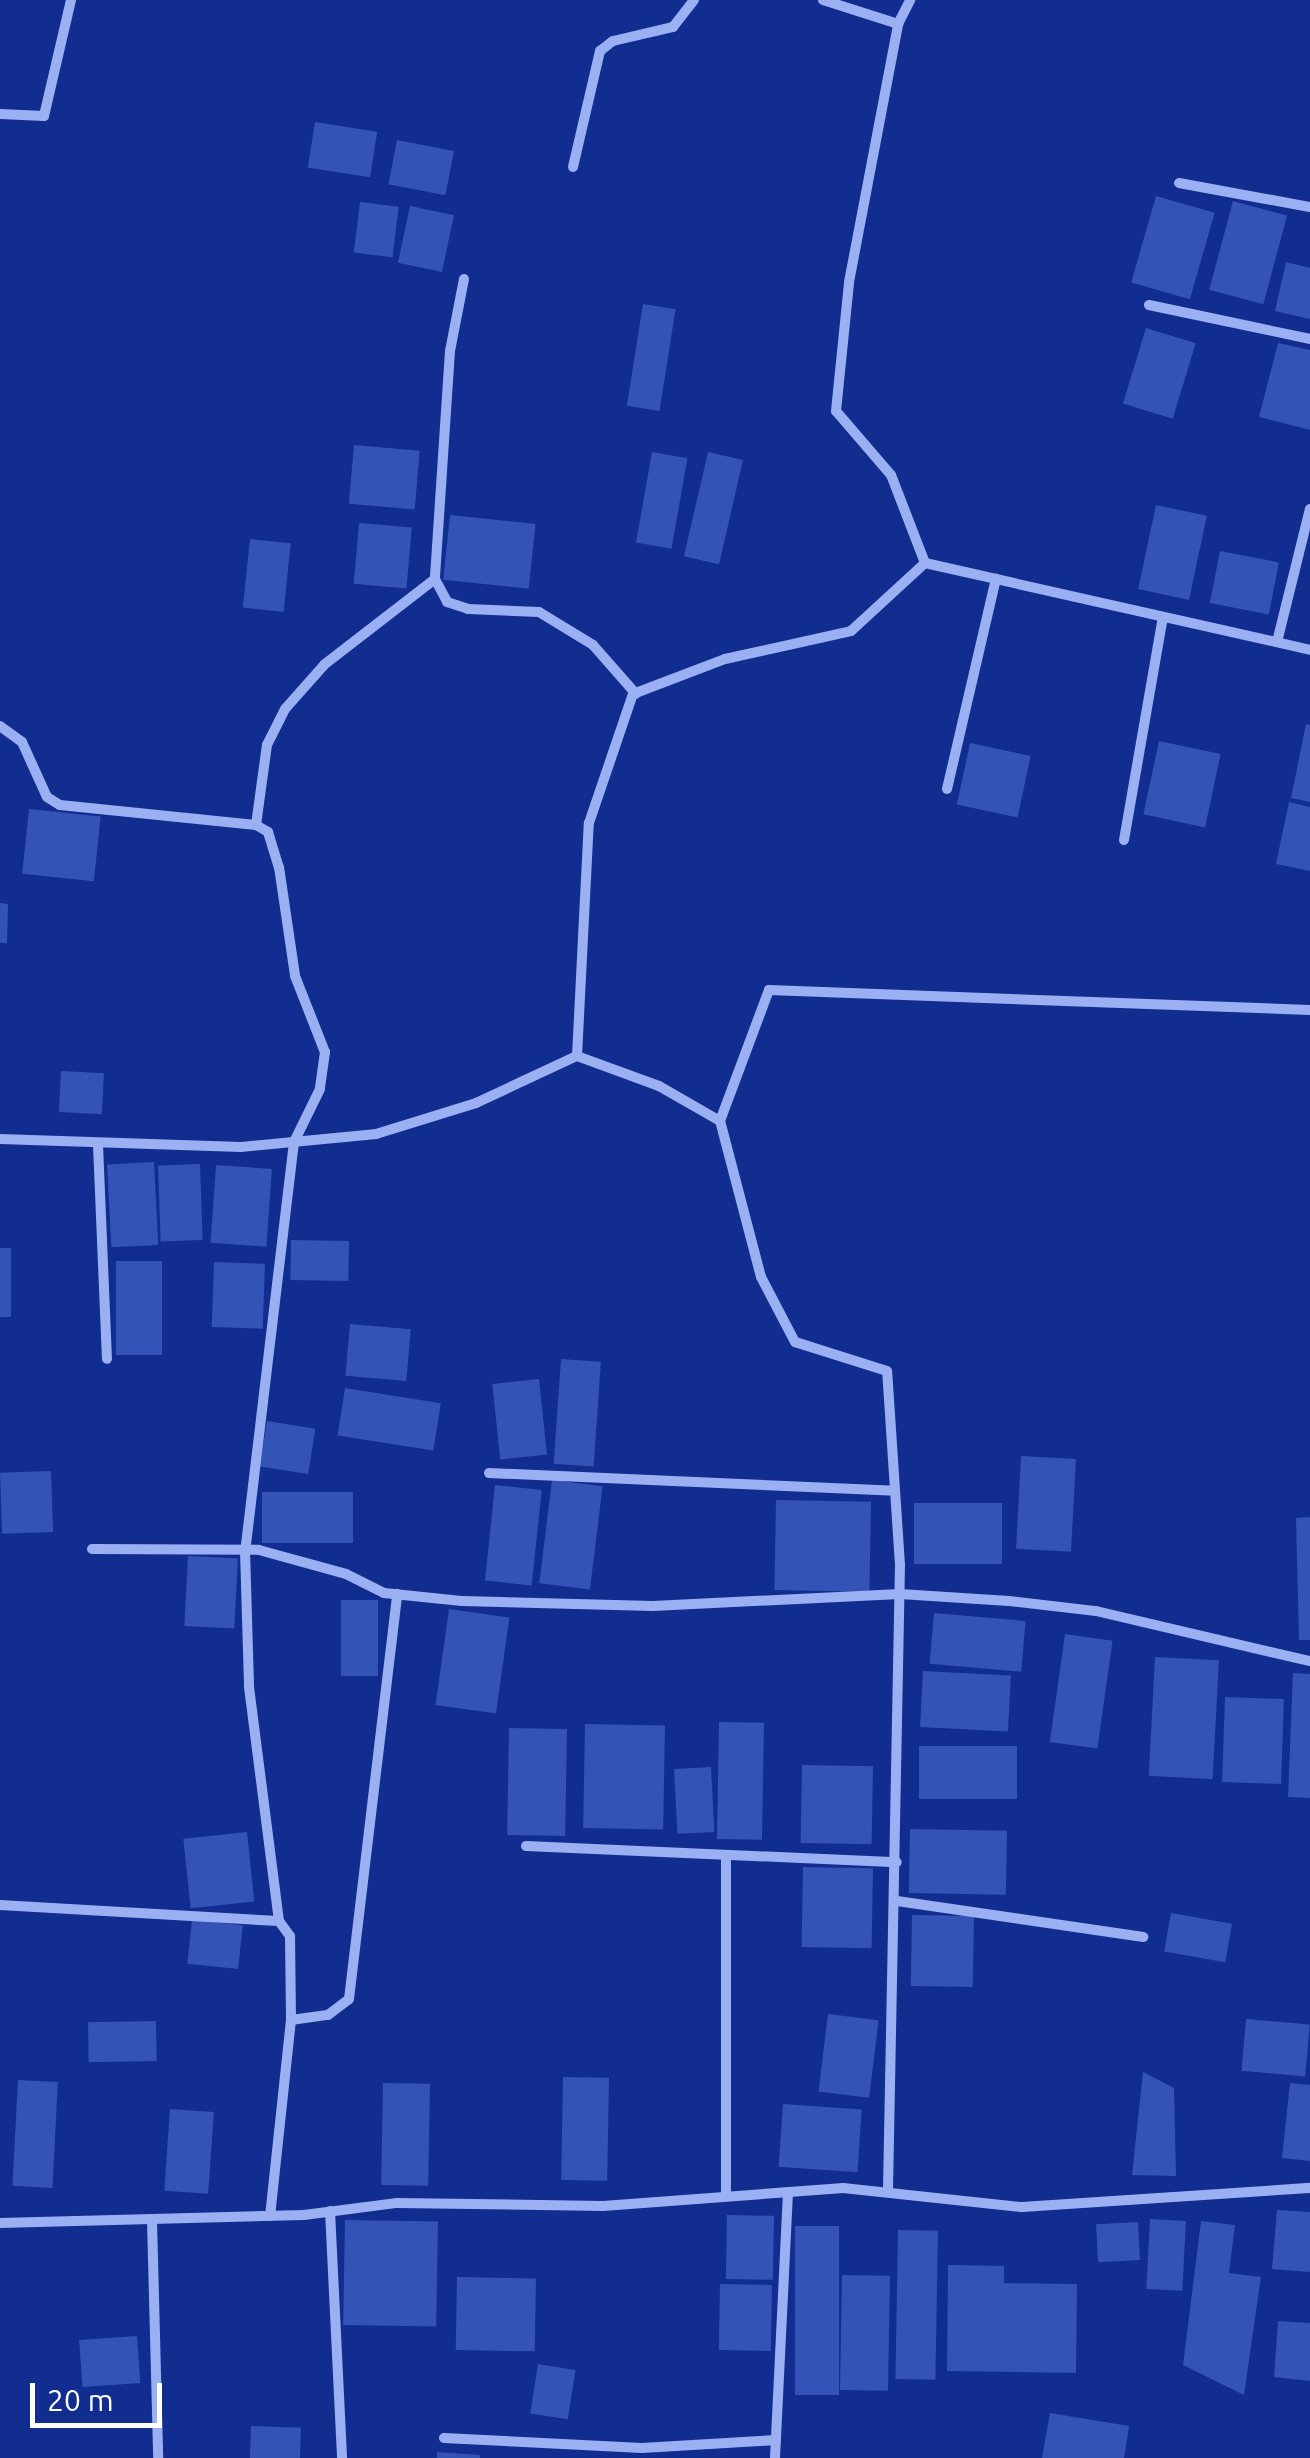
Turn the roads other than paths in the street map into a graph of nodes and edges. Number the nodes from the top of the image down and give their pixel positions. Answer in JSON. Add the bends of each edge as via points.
{"nodes":[{"id":1,"x":72,"y":0,"type":"edge"},
{"id":2,"x":694,"y":0,"type":"edge"},
{"id":3,"x":823,"y":0,"type":"edge"},
{"id":4,"x":910,"y":0,"type":"edge"},
{"id":5,"x":898,"y":24,"type":"junction"},
{"id":6,"x":0,"y":114,"type":"edge"},
{"id":7,"x":573,"y":168,"type":"dead end"},
{"id":8,"x":1179,"y":183,"type":"dead end"},
{"id":9,"x":1310,"y":207,"type":"edge"},
{"id":10,"x":464,"y":279,"type":"dead end"},
{"id":11,"x":1149,"y":305,"type":"dead end"},
{"id":12,"x":1310,"y":339,"type":"edge"},
{"id":13,"x":1310,"y":509,"type":"edge"},
{"id":14,"x":925,"y":563,"type":"junction"},
{"id":15,"x":435,"y":579,"type":"junction"},
{"id":16,"x":996,"y":579,"type":"junction"},
{"id":17,"x":1163,"y":617,"type":"junction"},
{"id":18,"x":1277,"y":642,"type":"junction"},
{"id":19,"x":1310,"y":650,"type":"edge"},
{"id":20,"x":636,"y":694,"type":"junction"},
{"id":21,"x":0,"y":726,"type":"edge"},
{"id":22,"x":947,"y":789,"type":"dead end"},
{"id":23,"x":256,"y":825,"type":"junction"},
{"id":24,"x":1124,"y":840,"type":"dead end"},
{"id":25,"x":1310,"y":1010,"type":"edge"},
{"id":26,"x":577,"y":1056,"type":"junction"},
{"id":27,"x":720,"y":1121,"type":"junction"},
{"id":28,"x":0,"y":1139,"type":"edge"},
{"id":29,"x":294,"y":1142,"type":"junction"},
{"id":30,"x":98,"y":1146,"type":"junction"},
{"id":31,"x":108,"y":1358,"type":"dead end"},
{"id":32,"x":488,"y":1473,"type":"dead end"},
{"id":33,"x":895,"y":1491,"type":"junction"},
{"id":34,"x":92,"y":1549,"type":"dead end"},
{"id":35,"x":245,"y":1550,"type":"junction"},
{"id":36,"x":397,"y":1594,"type":"junction"},
{"id":37,"x":900,"y":1594,"type":"junction"},
{"id":38,"x":1310,"y":1661,"type":"edge"},
{"id":39,"x":526,"y":1846,"type":"dead end"},
{"id":40,"x":726,"y":1855,"type":"junction"},
{"id":41,"x":898,"y":1862,"type":"junction"},
{"id":42,"x":897,"y":1901,"type":"junction"},
{"id":43,"x":0,"y":1904,"type":"edge"},
{"id":44,"x":279,"y":1920,"type":"junction"},
{"id":45,"x":1144,"y":1937,"type":"dead end"},
{"id":46,"x":291,"y":2020,"type":"junction"},
{"id":47,"x":1310,"y":2188,"type":"edge"},
{"id":48,"x":888,"y":2189,"type":"junction"},
{"id":49,"x":788,"y":2192,"type":"junction"},
{"id":50,"x":726,"y":2196,"type":"junction"},
{"id":51,"x":330,"y":2211,"type":"junction"},
{"id":52,"x":270,"y":2216,"type":"junction"},
{"id":53,"x":152,"y":2221,"type":"junction"},
{"id":54,"x":0,"y":2223,"type":"edge"},
{"id":55,"x":444,"y":2438,"type":"dead end"},
{"id":56,"x":776,"y":2440,"type":"junction"},
{"id":57,"x":158,"y":2458,"type":"edge"},
{"id":58,"x":342,"y":2458,"type":"edge"},
{"id":59,"x":774,"y":2458,"type":"edge"}],
"edges":[{"from":1,"to":6,"type":"street","via":[[44,116]]},
{"from":2,"to":7,"type":"street","via":[[673,28],[613,41],[600,51]]},
{"from":3,"to":5,"type":"street"},
{"from":4,"to":5,"type":"street"},
{"from":5,"to":14,"type":"street","via":[[848,282],[836,411],[892,475]]},
{"from":8,"to":9,"type":"street"},
{"from":10,"to":15,"type":"street","via":[[450,351]]},
{"from":11,"to":12,"type":"street"},
{"from":13,"to":18,"type":"street"},
{"from":14,"to":16,"type":"street"},
{"from":14,"to":20,"type":"street","via":[[851,632],[725,659]]},
{"from":15,"to":20,"type":"street","via":[[446,602],[468,609],[539,612],[593,645]]},
{"from":15,"to":23,"type":"street","via":[[325,664],[286,709],[267,745]]},
{"from":16,"to":17,"type":"street"},
{"from":16,"to":22,"type":"street"},
{"from":17,"to":18,"type":"street"},
{"from":17,"to":24,"type":"street"},
{"from":18,"to":19,"type":"street"},
{"from":20,"to":26,"type":"street","via":[[589,823]]},
{"from":21,"to":23,"type":"street","via":[[22,742],[47,797],[60,806]]},
{"from":23,"to":29,"type":"street","via":[[275,847],[295,976],[325,1052],[320,1090]]},
{"from":25,"to":27,"type":"street","via":[[769,990]]},
{"from":26,"to":27,"type":"street","via":[[659,1086]]},
{"from":26,"to":29,"type":"street","via":[[476,1103],[376,1134]]},
{"from":27,"to":33,"type":"street","via":[[762,1277],[795,1342],[887,1371]]},
{"from":28,"to":30,"type":"street"},
{"from":29,"to":30,"type":"street"},
{"from":29,"to":35,"type":"street"},
{"from":30,"to":31,"type":"street"},
{"from":32,"to":33,"type":"street"},
{"from":33,"to":37,"type":"street"},
{"from":34,"to":35,"type":"street"},
{"from":35,"to":36,"type":"street","via":[[309,1563]]},
{"from":35,"to":44,"type":"street","via":[[249,1688]]},
{"from":36,"to":37,"type":"street","via":[[653,1606]]},
{"from":36,"to":46,"type":"street","via":[[349,1999],[328,2015]]},
{"from":37,"to":38,"type":"street","via":[[1096,1611]]},
{"from":37,"to":41,"type":"street"},
{"from":39,"to":40,"type":"street"},
{"from":40,"to":41,"type":"street"},
{"from":40,"to":50,"type":"street"},
{"from":41,"to":42,"type":"street"},
{"from":42,"to":45,"type":"street"},
{"from":42,"to":48,"type":"street"},
{"from":43,"to":44,"type":"street"},
{"from":44,"to":46,"type":"street","via":[[290,1936]]},
{"from":46,"to":52,"type":"street"},
{"from":47,"to":48,"type":"street","via":[[1022,2207]]},
{"from":48,"to":49,"type":"street"},
{"from":49,"to":50,"type":"street"},
{"from":49,"to":56,"type":"street"},
{"from":50,"to":51,"type":"street"},
{"from":51,"to":52,"type":"street"},
{"from":51,"to":58,"type":"street"},
{"from":52,"to":53,"type":"street"},
{"from":53,"to":54,"type":"street"},
{"from":53,"to":57,"type":"street"},
{"from":55,"to":56,"type":"street","via":[[642,2448]]},
{"from":56,"to":59,"type":"street"}]}
